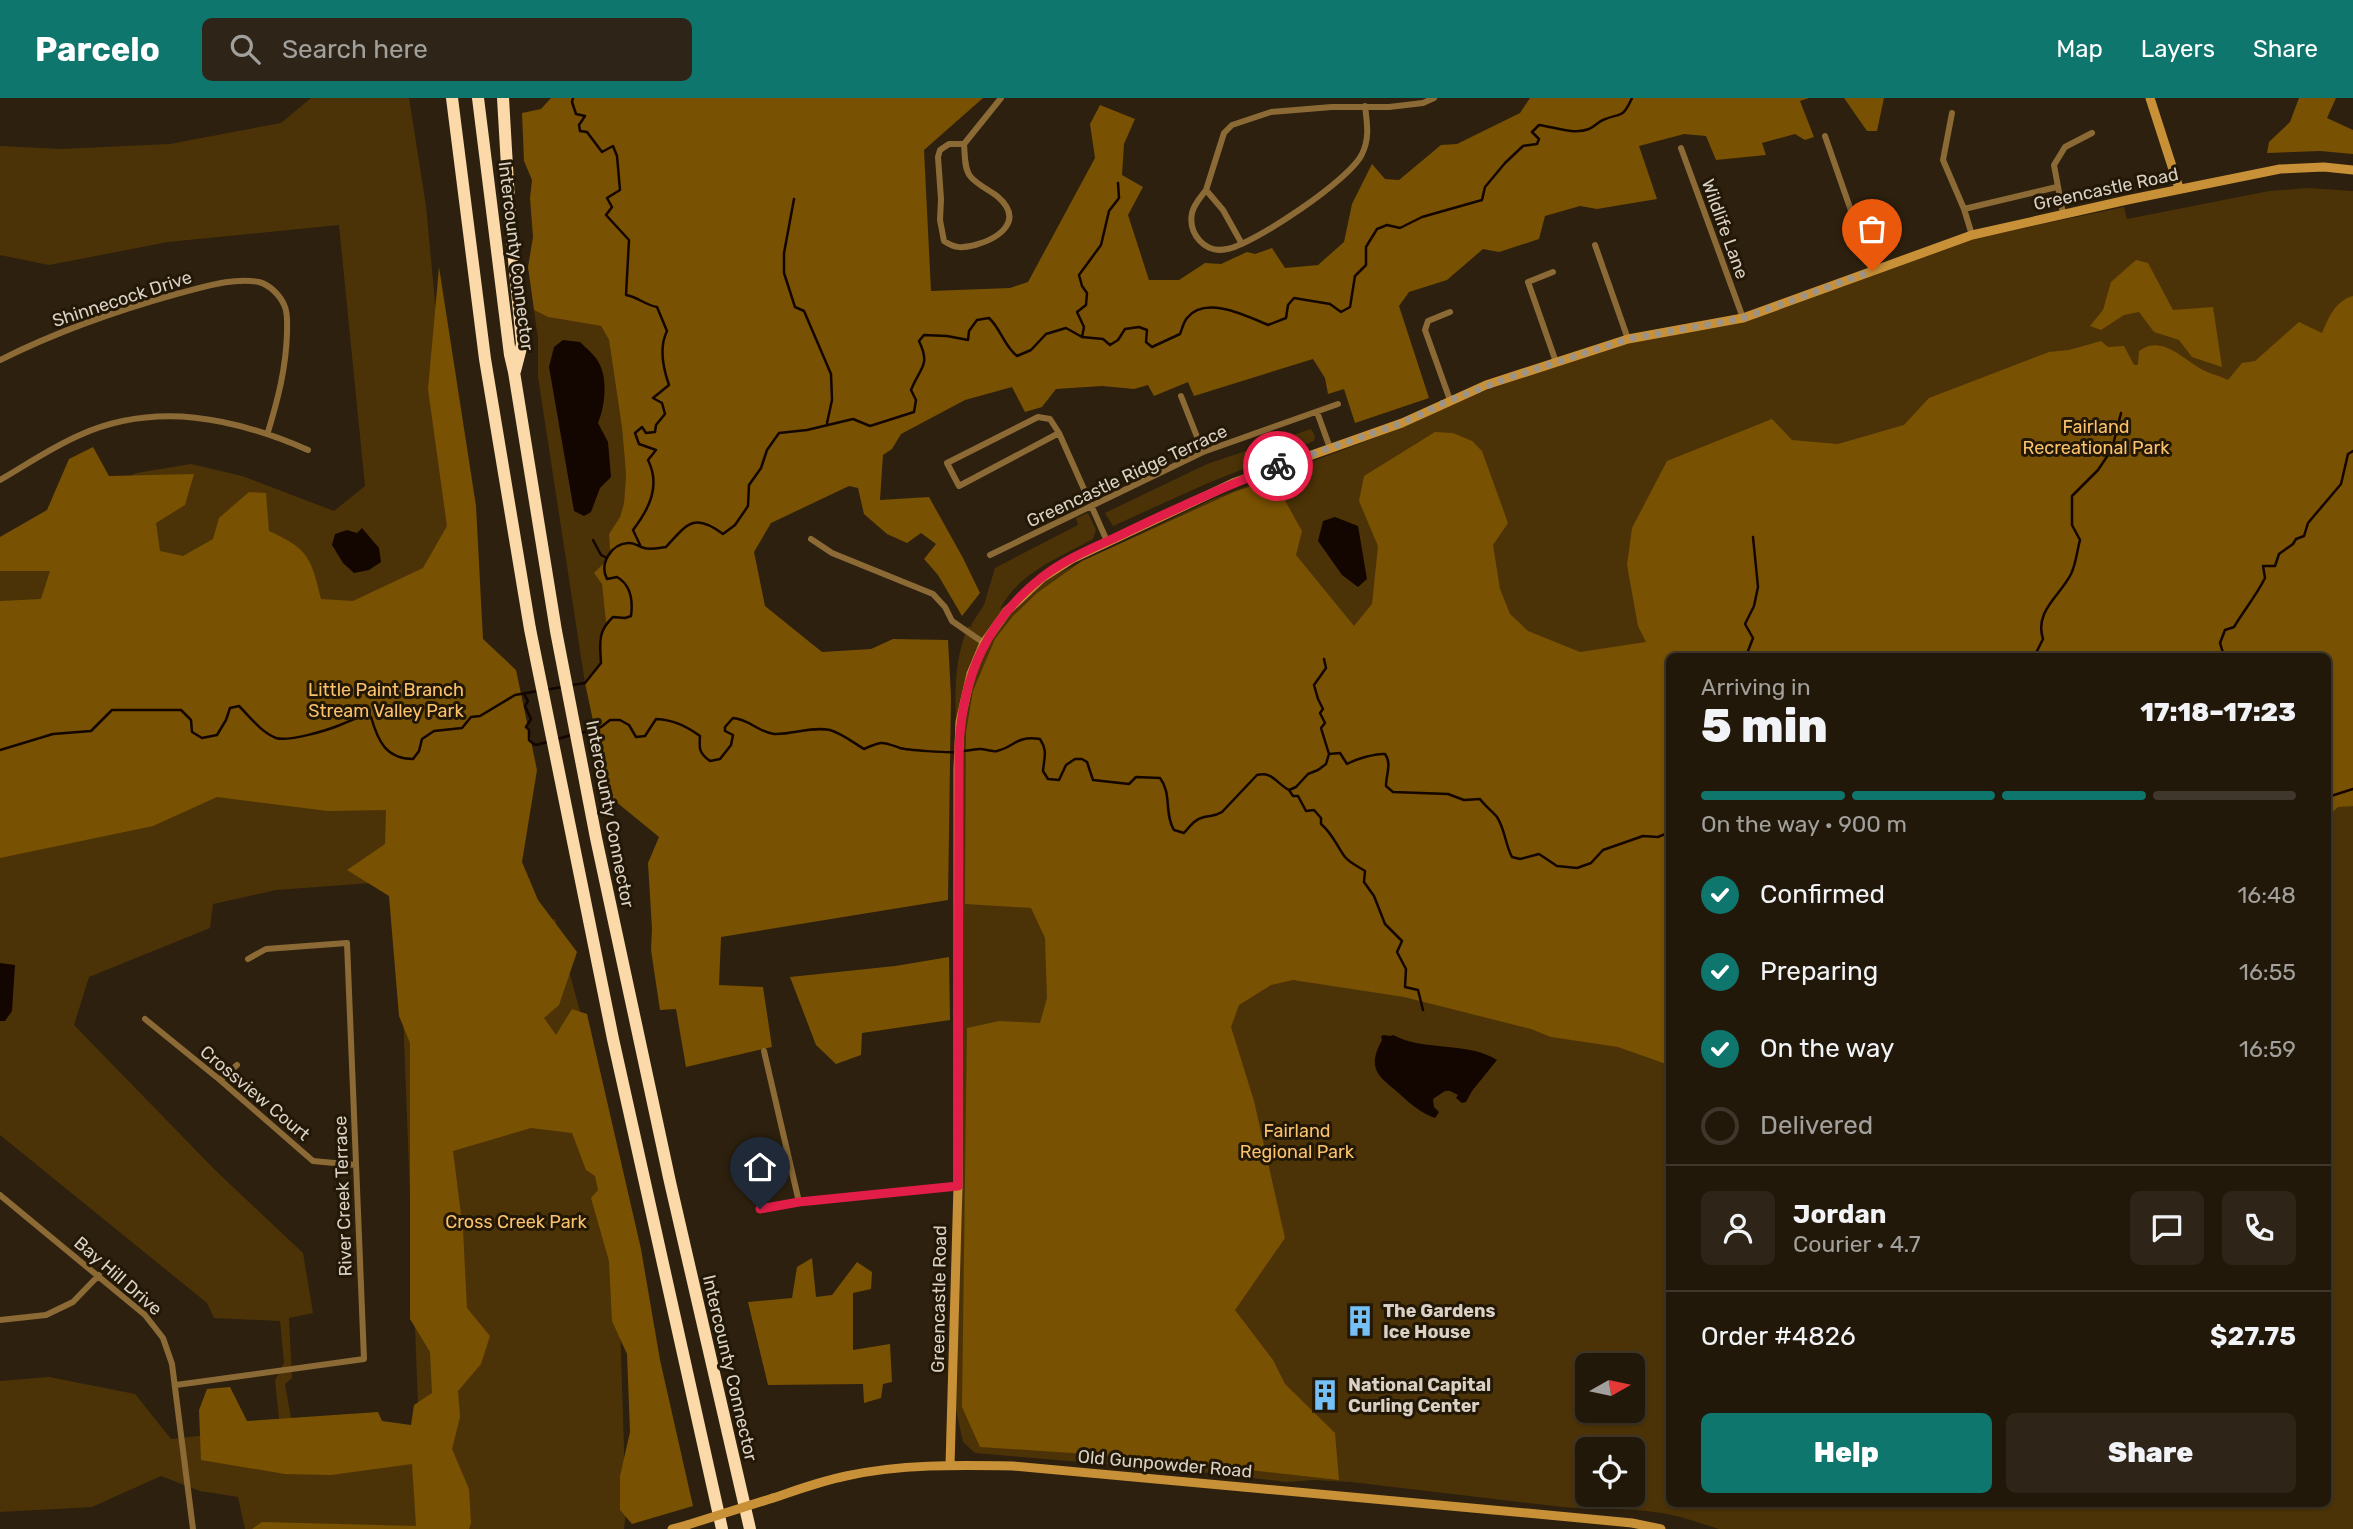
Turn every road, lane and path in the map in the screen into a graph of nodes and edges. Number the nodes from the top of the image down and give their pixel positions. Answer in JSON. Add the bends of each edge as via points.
{"nodes":[{"id":1,"x":452,"y":98,"type":"edge"},
{"id":2,"x":478,"y":98,"type":"edge"},
{"id":3,"x":503,"y":98,"type":"edge"},
{"id":4,"x":1001,"y":98,"type":"edge"},
{"id":5,"x":1434,"y":98,"type":"edge"},
{"id":6,"x":2150,"y":98,"type":"edge"},
{"id":7,"x":1366,"y":106,"type":"junction"},
{"id":8,"x":1952,"y":113,"type":"dead end"},
{"id":9,"x":2092,"y":133,"type":"dead end"},
{"id":10,"x":1825,"y":136,"type":"dead end"},
{"id":11,"x":964,"y":144,"type":"junction"},
{"id":12,"x":1681,"y":148,"type":"dead end"},
{"id":13,"x":2353,"y":170,"type":"edge"},
{"id":14,"x":2057,"y":187,"type":"junction"},
{"id":15,"x":2179,"y":188,"type":"junction"},
{"id":16,"x":1206,"y":190,"type":"junction"},
{"id":17,"x":1964,"y":209,"type":"junction"},
{"id":18,"x":2063,"y":214,"type":"junction"},
{"id":19,"x":1972,"y":235,"type":"junction"},
{"id":20,"x":1242,"y":244,"type":"junction"},
{"id":21,"x":1595,"y":246,"type":"dead end"},
{"id":22,"x":1872,"y":271,"type":"junction"},
{"id":23,"x":1553,"y":272,"type":"dead end"},
{"id":24,"x":1450,"y":312,"type":"dead end"},
{"id":25,"x":1743,"y":318,"type":"junction"},
{"id":26,"x":1628,"y":339,"type":"junction"},
{"id":27,"x":0,"y":360,"type":"edge"},
{"id":28,"x":1556,"y":362,"type":"junction"},
{"id":29,"x":514,"y":372,"type":"junction"},
{"id":30,"x":1181,"y":396,"type":"dead end"},
{"id":31,"x":1450,"y":400,"type":"junction"},
{"id":32,"x":1338,"y":404,"type":"dead end"},
{"id":33,"x":1317,"y":412,"type":"junction"},
{"id":34,"x":268,"y":432,"type":"junction"},
{"id":35,"x":1059,"y":433,"type":"junction"},
{"id":36,"x":1330,"y":447,"type":"junction"},
{"id":37,"x":309,"y":450,"type":"dead end"},
{"id":38,"x":1203,"y":452,"type":"junction"},
{"id":39,"x":0,"y":480,"type":"edge"},
{"id":40,"x":1093,"y":505,"type":"junction"},
{"id":41,"x":811,"y":539,"type":"dead end"},
{"id":42,"x":1107,"y":541,"type":"junction"},
{"id":43,"x":990,"y":555,"type":"dead end"},
{"id":44,"x":985,"y":643,"type":"junction"},
{"id":45,"x":248,"y":959,"type":"dead end"},
{"id":46,"x":145,"y":1019,"type":"dead end"},
{"id":47,"x":764,"y":1051,"type":"dead end"},
{"id":48,"x":237,"y":1065,"type":"dead end"},
{"id":49,"x":220,"y":1080,"type":"junction"},
{"id":50,"x":356,"y":1165,"type":"junction"},
{"id":51,"x":958,"y":1186,"type":"junction"},
{"id":52,"x":0,"y":1195,"type":"edge"},
{"id":53,"x":799,"y":1202,"type":"junction"},
{"id":54,"x":760,"y":1209,"type":"dead end"},
{"id":55,"x":99,"y":1275,"type":"junction"},
{"id":56,"x":0,"y":1320,"type":"edge"},
{"id":57,"x":176,"y":1385,"type":"junction"},
{"id":58,"x":950,"y":1465,"type":"junction"},
{"id":59,"x":193,"y":1529,"type":"edge"},
{"id":60,"x":672,"y":1529,"type":"edge"},
{"id":61,"x":722,"y":1529,"type":"edge"},
{"id":62,"x":750,"y":1529,"type":"edge"},
{"id":63,"x":1661,"y":1529,"type":"edge"}],
"edges":[{"from":1,"to":61,"type":"highway","via":[[485,359],[530,629],[616,1052]]},
{"from":2,"to":29,"type":"highway","name":"Intercounty Connector"},
{"from":3,"to":29,"type":"highway","via":[[522,344]]},
{"from":4,"to":11,"type":"street"},
{"from":5,"to":7,"type":"street","via":[[1411,105]]},
{"from":6,"to":15,"type":"street"},
{"from":7,"to":16,"type":"street","via":[[1271,112],[1232,125],[1224,133]]},
{"from":7,"to":20,"type":"street","via":[[1369,134],[1362,156],[1314,200]]},
{"from":8,"to":17,"type":"street","via":[[1942,160]]},
{"from":9,"to":14,"type":"street","via":[[2065,147],[2054,165]]},
{"from":10,"to":22,"type":"street"},
{"from":11,"to":11,"type":"street","via":[[949,144],[938,158],[940,220],[944,241],[954,248],[1000,236],[1008,218],[999,198],[970,177]]},
{"from":12,"to":25,"type":"street","name":"Wildlife Lane"},
{"from":13,"to":15,"type":"street","name":"Greencastle Road","via":[[2280,169]]},
{"from":14,"to":17,"type":"street"},
{"from":14,"to":18,"type":"street"},
{"from":15,"to":18,"type":"street","name":"Greencastle Road"},
{"from":16,"to":20,"type":"street"},
{"from":16,"to":20,"type":"street","via":[[1192,214],[1198,239],[1217,250]]},
{"from":17,"to":19,"type":"street"},
{"from":18,"to":19,"type":"street","name":"Greencastle Road"},
{"from":19,"to":22,"type":"street","name":"Greencastle Road"},
{"from":21,"to":26,"type":"street"},
{"from":22,"to":25,"type":"street","name":"Greencastle Road"},
{"from":23,"to":28,"type":"street","via":[[1528,282]]},
{"from":24,"to":31,"type":"street","via":[[1428,321],[1425,330]]},
{"from":25,"to":26,"type":"street","name":"Greencastle Road"},
{"from":26,"to":28,"type":"street","name":"Greencastle Road"},
{"from":27,"to":34,"type":"street","name":"Shinnecock Drive","via":[[83,323],[143,303],[205,286],[262,282],[278,294],[287,318],[280,393]]},
{"from":28,"to":31,"type":"street","name":"Greencastle Road"},
{"from":29,"to":62,"type":"highway","name":"Intercounty Connector","via":[[556,631],[596,838]]},
{"from":30,"to":38,"type":"street"},
{"from":31,"to":36,"type":"street","name":"Greencastle Road","via":[[1402,423]]},
{"from":32,"to":33,"type":"street","name":"Greencastle Ridge Terrace"},
{"from":33,"to":36,"type":"street"},
{"from":33,"to":38,"type":"street","name":"Greencastle Ridge Terrace"},
{"from":34,"to":37,"type":"street"},
{"from":34,"to":39,"type":"street","via":[[200,417],[119,422],[79,435]]},
{"from":35,"to":35,"type":"street","via":[[959,486],[947,463],[1038,417],[1051,419]]},
{"from":35,"to":40,"type":"street"},
{"from":36,"to":42,"type":"street","name":"Greencastle Road","via":[[1233,483]]},
{"from":38,"to":40,"type":"street","name":"Greencastle Ridge Terrace"},
{"from":40,"to":42,"type":"street"},
{"from":40,"to":43,"type":"street","name":"Greencastle Ridge Terrace"},
{"from":41,"to":44,"type":"street","via":[[832,553],[933,594],[952,621]]},
{"from":42,"to":44,"type":"street","name":"Greencastle Road","via":[[1042,578],[1007,611]]},
{"from":44,"to":51,"type":"street","name":"Greencastle Road","via":[[965,695],[958,759]]},
{"from":45,"to":50,"type":"street","name":"River Creek Terrace","via":[[267,949],[347,943]]},
{"from":46,"to":49,"type":"street","name":"Crossview Court"},
{"from":47,"to":53,"type":"street"},
{"from":48,"to":49,"type":"street"},
{"from":49,"to":50,"type":"street","name":"Crossview Court","via":[[313,1161]]},
{"from":50,"to":57,"type":"street","name":"River Creek Terrace","via":[[364,1359]]},
{"from":51,"to":53,"type":"street"},
{"from":51,"to":58,"type":"street","name":"Greencastle Road"},
{"from":52,"to":55,"type":"street","name":"Bay Hill Drive"},
{"from":53,"to":54,"type":"street"},
{"from":55,"to":56,"type":"street","via":[[73,1302],[46,1315]]},
{"from":55,"to":57,"type":"street","name":"Bay Hill Drive","via":[[155,1326],[169,1350]]},
{"from":57,"to":59,"type":"street","name":"Bay Hill Drive"},
{"from":58,"to":60,"type":"street","name":"Old Gunpowder Road","bridge":true,"via":[[846,1476]]},
{"from":58,"to":63,"type":"street","name":"Old Gunpowder Road","via":[[1013,1466]]}]}
